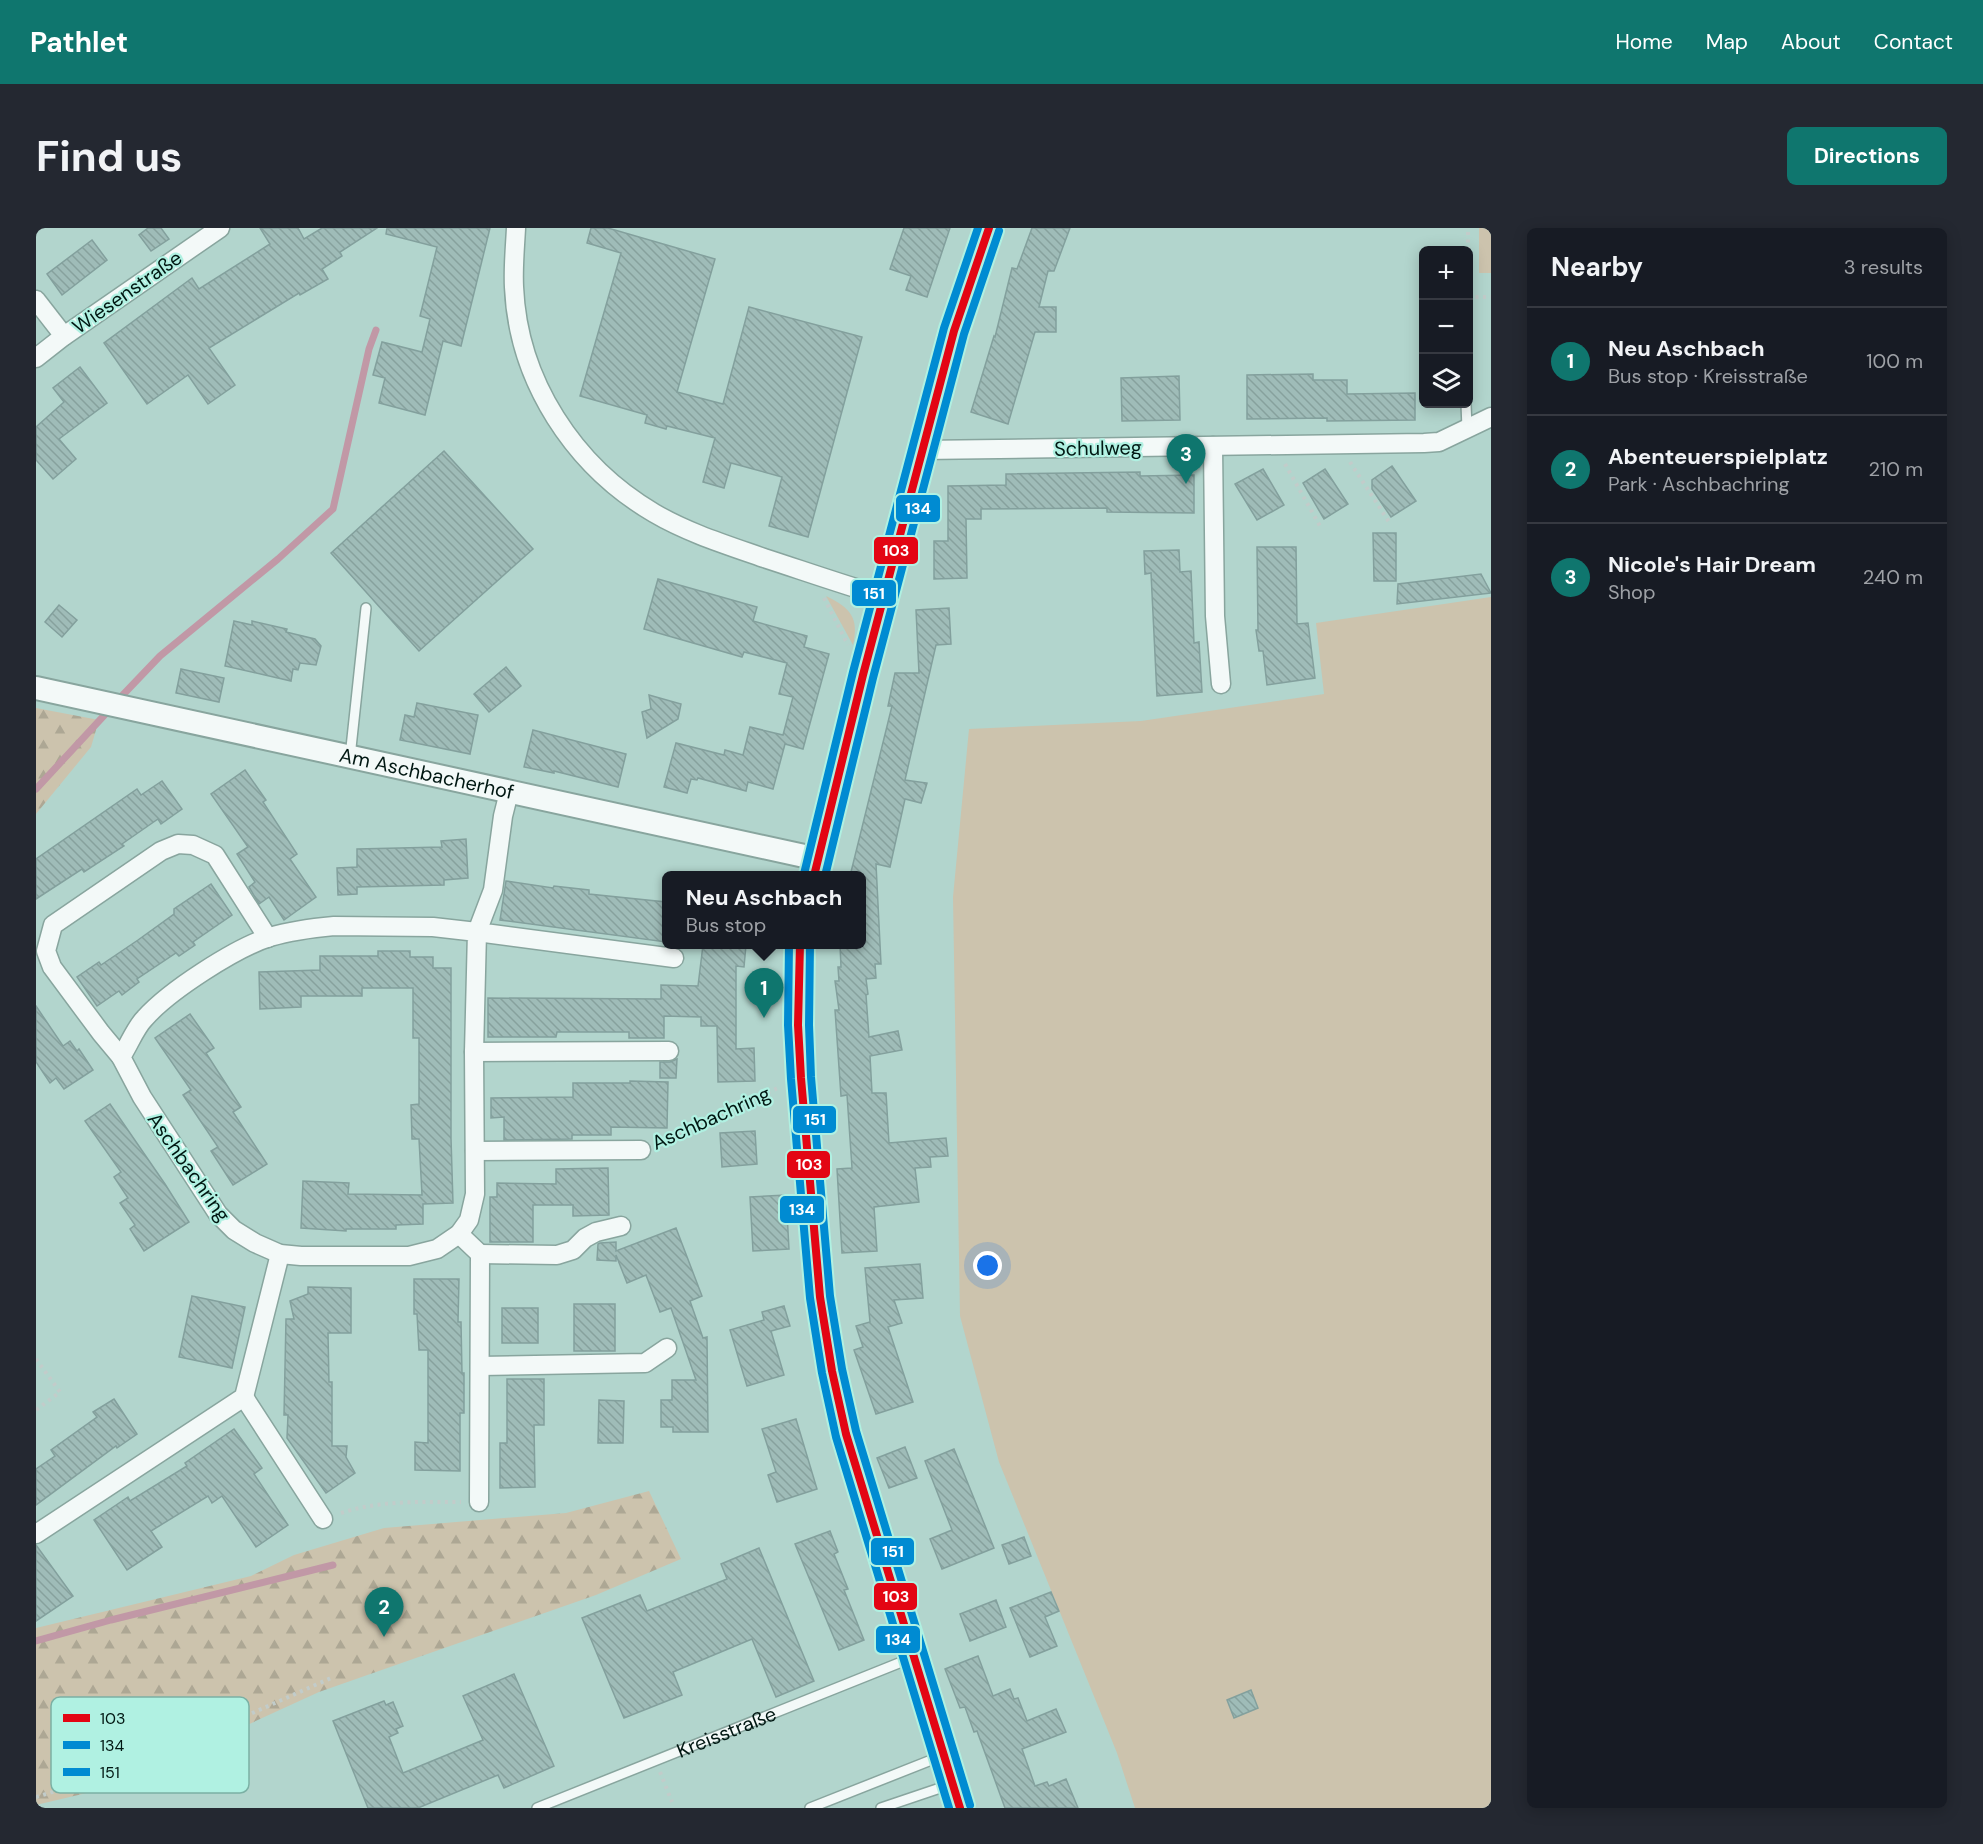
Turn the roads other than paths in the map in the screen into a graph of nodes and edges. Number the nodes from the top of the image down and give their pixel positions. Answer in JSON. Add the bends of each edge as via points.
{"nodes":[{"id":1,"x":220,"y":228,"type":"edge"},
{"id":2,"x":516,"y":228,"type":"edge"},
{"id":3,"x":989,"y":228,"type":"edge"},
{"id":4,"x":36,"y":300,"type":"edge"},
{"id":5,"x":64,"y":336,"type":"junction"},
{"id":6,"x":36,"y":358,"type":"edge"},
{"id":7,"x":1466,"y":408,"type":"edge"},
{"id":8,"x":1491,"y":417,"type":"edge"},
{"id":9,"x":1467,"y":428,"type":"junction"},
{"id":10,"x":1213,"y":446,"type":"junction"},
{"id":11,"x":922,"y":450,"type":"junction"},
{"id":12,"x":885,"y":597,"type":"junction"},
{"id":13,"x":366,"y":608,"type":"dead end"},
{"id":14,"x":1221,"y":684,"type":"dead end"},
{"id":15,"x":36,"y":688,"type":"edge"},
{"id":16,"x":350,"y":757,"type":"junction"},
{"id":17,"x":509,"y":792,"type":"junction"},
{"id":18,"x":816,"y":867,"type":"edge"},
{"id":19,"x":477,"y":932,"type":"junction"},
{"id":20,"x":268,"y":938,"type":"junction"},
{"id":21,"x":800,"y":949,"type":"edge"},
{"id":22,"x":674,"y":958,"type":"dead end"},
{"id":23,"x":669,"y":1051,"type":"dead end"},
{"id":24,"x":474,"y":1052,"type":"junction"},
{"id":25,"x":121,"y":1057,"type":"junction"},
{"id":26,"x":641,"y":1150,"type":"road end"},
{"id":27,"x":475,"y":1151,"type":"junction"},
{"id":28,"x":621,"y":1226,"type":"dead end"},
{"id":29,"x":459,"y":1234,"type":"junction"},
{"id":30,"x":280,"y":1254,"type":"junction"},
{"id":31,"x":480,"y":1254,"type":"junction"},
{"id":32,"x":667,"y":1348,"type":"dead end"},
{"id":33,"x":480,"y":1366,"type":"junction"},
{"id":34,"x":244,"y":1397,"type":"junction"},
{"id":35,"x":479,"y":1502,"type":"road end"},
{"id":36,"x":323,"y":1520,"type":"road end"},
{"id":37,"x":36,"y":1534,"type":"edge"},
{"id":38,"x":915,"y":1657,"type":"junction"},
{"id":39,"x":944,"y":1755,"type":"junction"},
{"id":40,"x":952,"y":1783,"type":"junction"},
{"id":41,"x":537,"y":1808,"type":"edge"},
{"id":42,"x":810,"y":1808,"type":"edge"},
{"id":43,"x":881,"y":1808,"type":"edge"},
{"id":44,"x":960,"y":1808,"type":"edge"}],
"edges":[{"from":1,"to":5,"type":"street","name":"Wiesenstraße"},
{"from":2,"to":12,"type":"street","via":[[514,288],[527,361],[552,414],[590,463],[656,514],[693,532]]},
{"from":3,"to":11,"type":"street","via":[[954,331]]},
{"from":4,"to":5,"type":"street"},
{"from":5,"to":6,"type":"street","name":"Wiesenstraße"},
{"from":7,"to":9,"type":"lane"},
{"from":8,"to":9,"type":"street","name":"Schulweg"},
{"from":9,"to":10,"type":"street","name":"Schulweg","via":[[1439,442]]},
{"from":10,"to":11,"type":"street","name":"Schulweg"},
{"from":10,"to":14,"type":"street","via":[[1215,616]]},
{"from":11,"to":12,"type":"street"},
{"from":12,"to":18,"type":"street"},
{"from":13,"to":16,"type":"lane"},
{"from":15,"to":16,"type":"street","name":"Am Aschbacherhof"},
{"from":16,"to":17,"type":"street","name":"Am Aschbacherhof"},
{"from":17,"to":18,"type":"street","name":"Am Aschbacherhof"},
{"from":17,"to":19,"type":"street","via":[[493,890]]},
{"from":19,"to":20,"type":"street","via":[[433,927],[333,926]]},
{"from":19,"to":22,"type":"street"},
{"from":19,"to":24,"type":"street"},
{"from":20,"to":25,"type":"street","via":[[186,983],[145,1018]]},
{"from":20,"to":25,"type":"street","name":"Aschbachring","via":[[215,855],[193,845],[178,844],[161,851],[52,926],[46,951],[52,967]]},
{"from":21,"to":38,"type":"street","via":[[801,1078],[820,1297],[832,1371],[846,1434]]},
{"from":23,"to":24,"type":"street"},
{"from":24,"to":27,"type":"street"},
{"from":25,"to":30,"type":"street","name":"Aschbachring","via":[[142,1097],[218,1214],[234,1230]]},
{"from":26,"to":27,"type":"street","name":"Aschbachring"},
{"from":27,"to":29,"type":"street","via":[[475,1194],[469,1220]]},
{"from":28,"to":31,"type":"street","via":[[596,1232],[573,1250],[557,1255]]},
{"from":29,"to":30,"type":"street","name":"Aschbachring","via":[[437,1249],[410,1256]]},
{"from":29,"to":31,"type":"street"},
{"from":30,"to":34,"type":"street"},
{"from":31,"to":33,"type":"street"},
{"from":32,"to":33,"type":"street","via":[[645,1363]]},
{"from":33,"to":35,"type":"street"},
{"from":34,"to":36,"type":"street"},
{"from":34,"to":37,"type":"street"},
{"from":38,"to":39,"type":"street"},
{"from":38,"to":41,"type":"lane","name":"Kreisstraße"},
{"from":39,"to":40,"type":"street"},
{"from":39,"to":42,"type":"lane"},
{"from":40,"to":43,"type":"lane"},
{"from":40,"to":44,"type":"street"}]}
